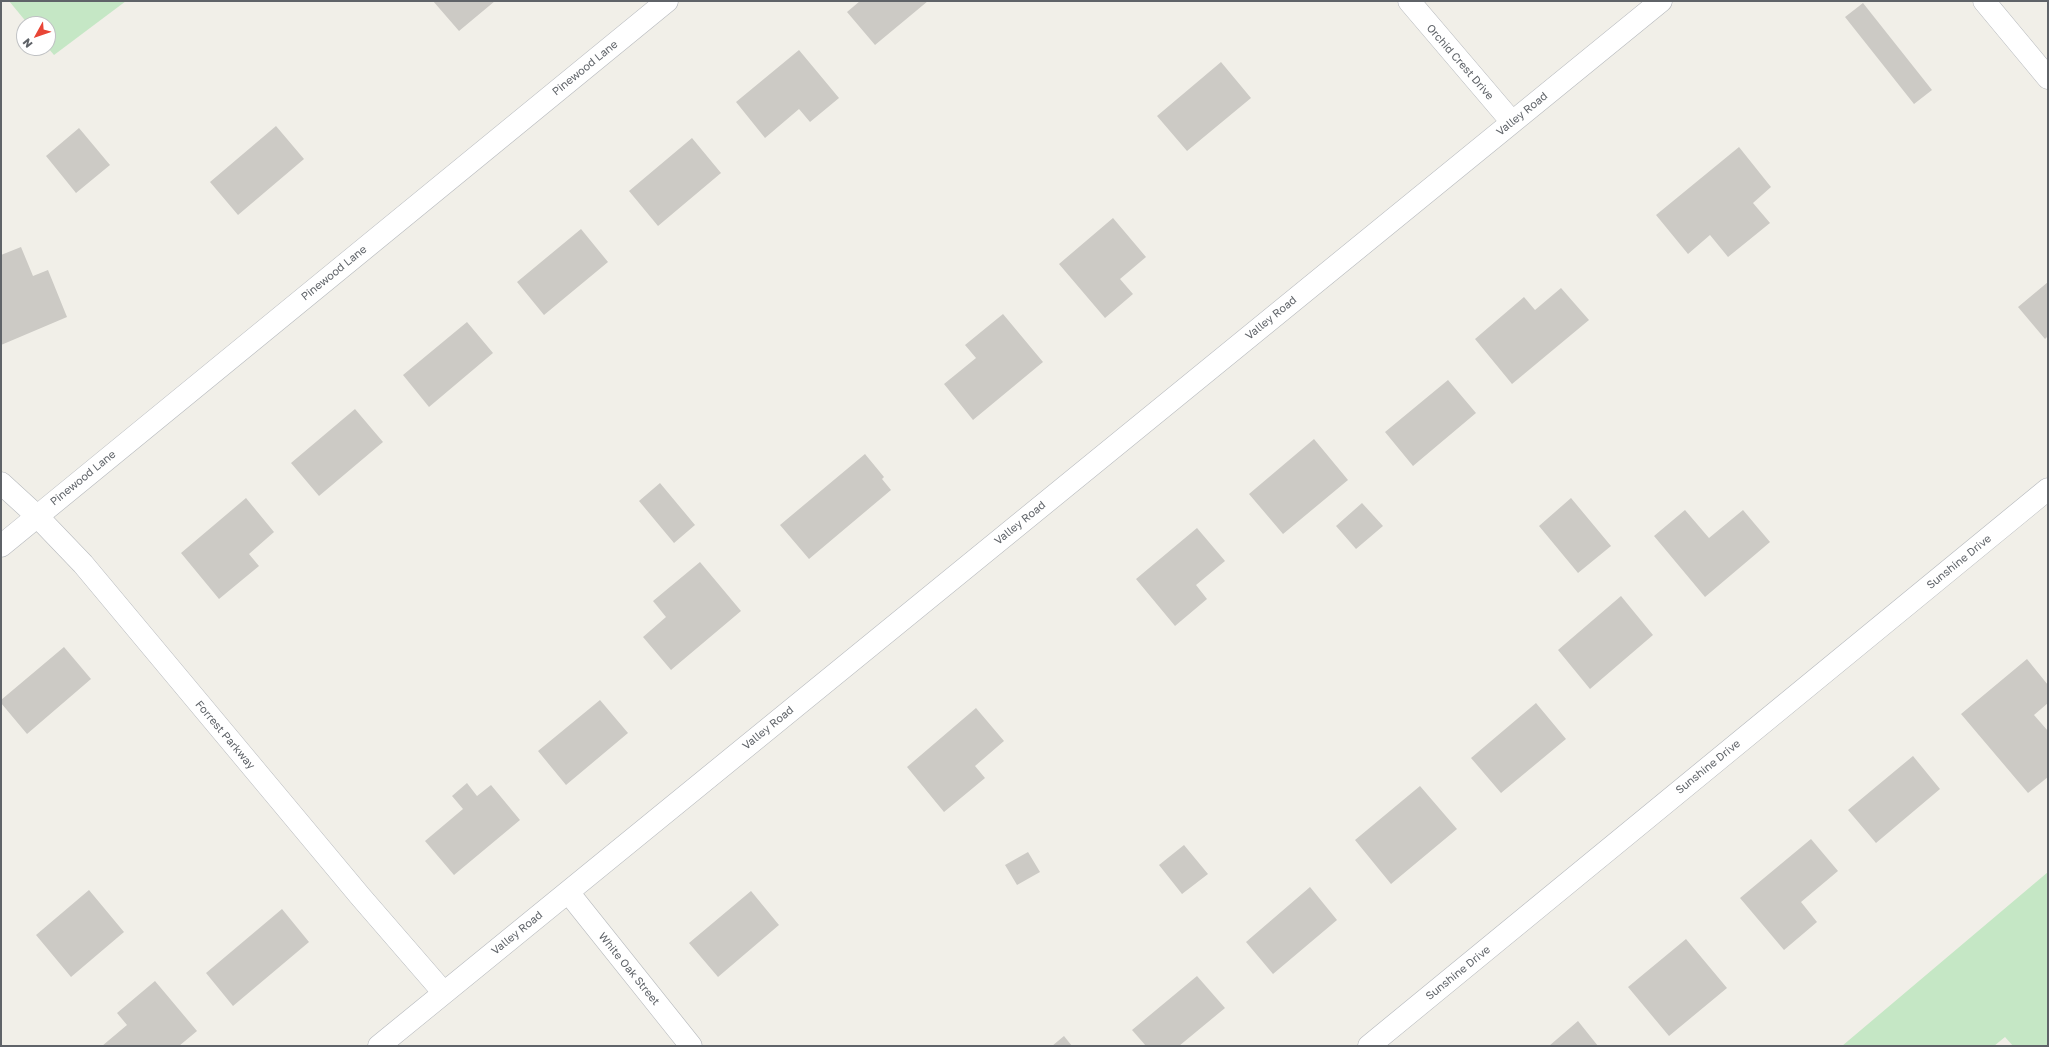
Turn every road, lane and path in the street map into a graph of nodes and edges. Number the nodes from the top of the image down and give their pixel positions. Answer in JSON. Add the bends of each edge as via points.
{"nodes":[{"id":1,"x":667,"y":1,"type":"edge"},
{"id":2,"x":1408,"y":1,"type":"edge"},
{"id":3,"x":1661,"y":1,"type":"edge"},
{"id":4,"x":1984,"y":1,"type":"edge"},
{"id":5,"x":2048,"y":78,"type":"edge"},
{"id":6,"x":1512,"y":122,"type":"junction"},
{"id":7,"x":1,"y":483,"type":"edge"},
{"id":8,"x":2048,"y":489,"type":"edge"},
{"id":9,"x":37,"y":516,"type":"junction"},
{"id":10,"x":1,"y":546,"type":"edge"},
{"id":11,"x":568,"y":892,"type":"junction"},
{"id":12,"x":444,"y":993,"type":"junction"},
{"id":13,"x":379,"y":1046,"type":"edge"},
{"id":14,"x":691,"y":1046,"type":"edge"},
{"id":15,"x":1369,"y":1046,"type":"edge"}],
"edges":[{"from":1,"to":9,"type":"street","name":"Pinewood Lane"},
{"from":2,"to":6,"type":"street","name":"Orchid Crest Drive"},
{"from":3,"to":6,"type":"street","name":"Valley Road"},
{"from":4,"to":5,"type":"street"},
{"from":6,"to":11,"type":"street","name":"Valley Road"},
{"from":7,"to":9,"type":"street","name":"Forrest Parkway"},
{"from":8,"to":15,"type":"street","name":"Sunshine Drive"},
{"from":9,"to":10,"type":"street","name":"Pinewood Lane"},
{"from":9,"to":12,"type":"street","name":"Forrest Parkway","via":[[83,564]]},
{"from":11,"to":12,"type":"street","name":"Valley Road"},
{"from":11,"to":14,"type":"street","name":"White Oak Street"},
{"from":12,"to":13,"type":"street","name":"Valley Road"}]}
